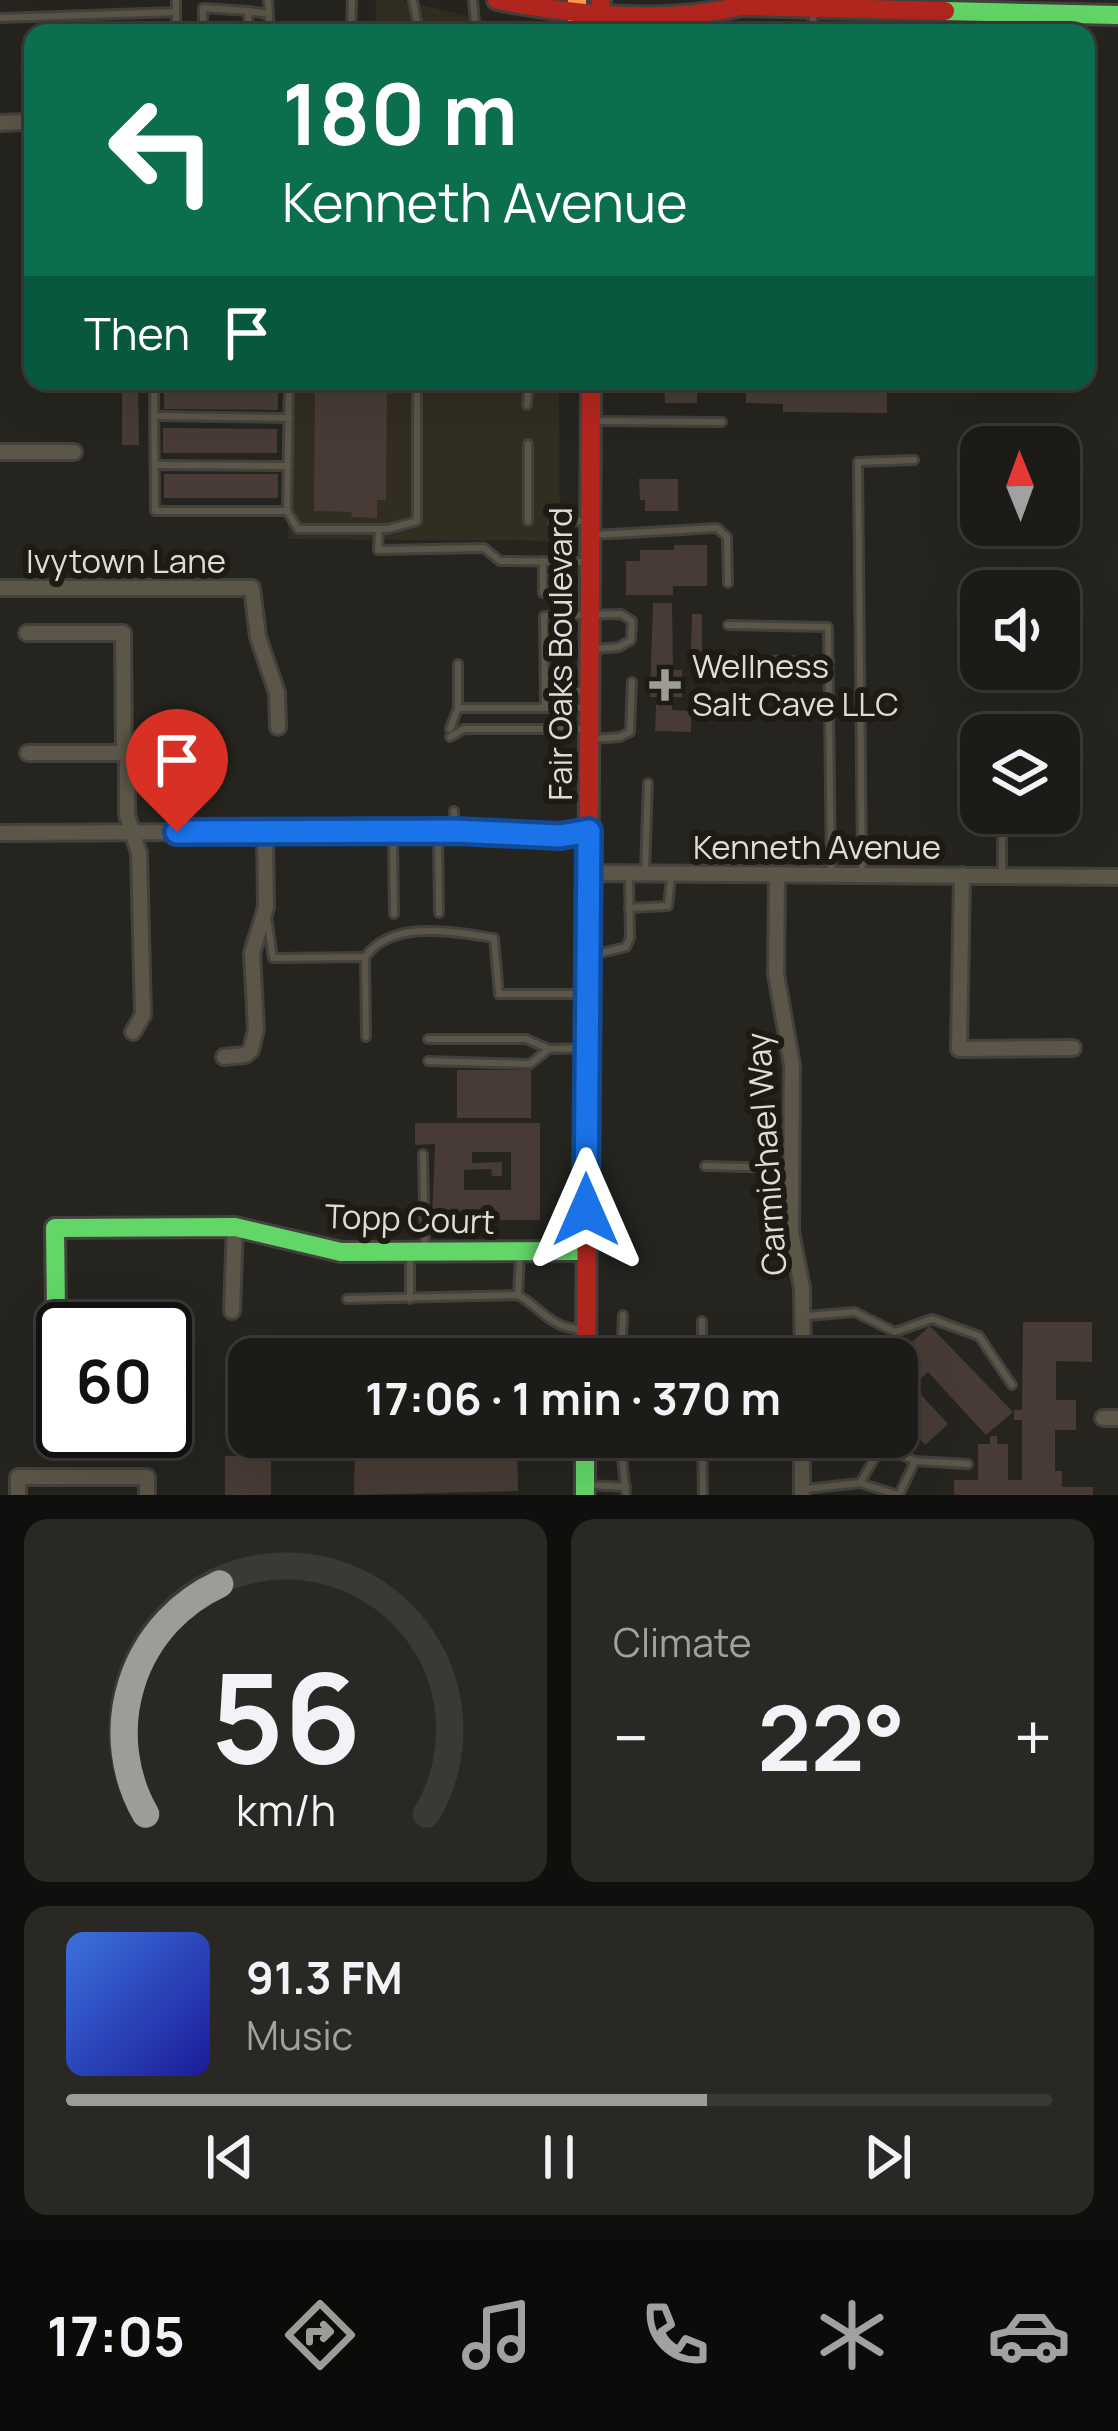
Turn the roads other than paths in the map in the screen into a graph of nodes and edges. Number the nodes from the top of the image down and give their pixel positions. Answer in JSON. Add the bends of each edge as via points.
{"nodes":[{"id":1,"x":176,"y":0,"type":"edge"},
{"id":2,"x":268,"y":0,"type":"edge"},
{"id":3,"x":497,"y":0,"type":"edge"},
{"id":4,"x":735,"y":3,"type":"edge"},
{"id":5,"x":923,"y":6,"type":"edge"},
{"id":6,"x":813,"y":9,"type":"junction"},
{"id":7,"x":248,"y":11,"type":"junction"},
{"id":8,"x":176,"y":13,"type":"junction"},
{"id":9,"x":269,"y":14,"type":"junction"},
{"id":10,"x":1032,"y":14,"type":"edge"},
{"id":11,"x":577,"y":15,"type":"edge"},
{"id":12,"x":1118,"y":15,"type":"edge"},
{"id":13,"x":600,"y":16,"type":"edge"},
{"id":14,"x":0,"y":18,"type":"edge"},
{"id":15,"x":176,"y":24,"type":"edge"},
{"id":16,"x":203,"y":24,"type":"edge"},
{"id":17,"x":249,"y":24,"type":"edge"},
{"id":18,"x":270,"y":24,"type":"edge"},
{"id":19,"x":813,"y":24,"type":"edge"},
{"id":20,"x":23,"y":122,"type":"dead end"},
{"id":21,"x":0,"y":123,"type":"edge"},
{"id":22,"x":154,"y":390,"type":"edge"},
{"id":23,"x":289,"y":390,"type":"edge"},
{"id":24,"x":417,"y":390,"type":"edge"},
{"id":25,"x":528,"y":390,"type":"edge"},
{"id":26,"x":591,"y":390,"type":"edge"},
{"id":27,"x":527,"y":405,"type":"dead end"},
{"id":28,"x":154,"y":416,"type":"junction"},
{"id":29,"x":289,"y":418,"type":"junction"},
{"id":30,"x":591,"y":421,"type":"junction"},
{"id":31,"x":722,"y":422,"type":"dead end"},
{"id":32,"x":528,"y":444,"type":"dead end"},
{"id":33,"x":0,"y":452,"type":"edge"},
{"id":34,"x":74,"y":452,"type":"dead end"},
{"id":35,"x":914,"y":460,"type":"dead end"},
{"id":36,"x":155,"y":465,"type":"junction"},
{"id":37,"x":288,"y":466,"type":"junction"},
{"id":38,"x":287,"y":511,"type":"junction"},
{"id":39,"x":528,"y":521,"type":"dead end"},
{"id":40,"x":553,"y":521,"type":"dead end"},
{"id":41,"x":590,"y":528,"type":"junction"},
{"id":42,"x":379,"y":529,"type":"junction"},
{"id":43,"x":543,"y":561,"type":"junction"},
{"id":44,"x":590,"y":562,"type":"junction"},
{"id":45,"x":728,"y":583,"type":"dead end"},
{"id":46,"x":0,"y":589,"type":"edge"},
{"id":47,"x":543,"y":593,"type":"dead end"},
{"id":48,"x":590,"y":617,"type":"junction"},
{"id":49,"x":728,"y":625,"type":"dead end"},
{"id":50,"x":27,"y":633,"type":"dead end"},
{"id":51,"x":590,"y":650,"type":"junction"},
{"id":52,"x":732,"y":661,"type":"dead end"},
{"id":53,"x":829,"y":662,"type":"junction"},
{"id":54,"x":458,"y":664,"type":"dead end"},
{"id":55,"x":632,"y":682,"type":"dead end"},
{"id":56,"x":544,"y":690,"type":"junction"},
{"id":57,"x":590,"y":699,"type":"junction"},
{"id":58,"x":458,"y":708,"type":"junction"},
{"id":59,"x":544,"y":708,"type":"junction"},
{"id":60,"x":278,"y":727,"type":"dead end"},
{"id":61,"x":589,"y":734,"type":"junction"},
{"id":62,"x":28,"y":753,"type":"dead end"},
{"id":63,"x":124,"y":753,"type":"junction"},
{"id":64,"x":648,"y":783,"type":"dead end"},
{"id":65,"x":454,"y":811,"type":"dead end"},
{"id":66,"x":438,"y":831,"type":"junction"},
{"id":67,"x":455,"y":831,"type":"junction"},
{"id":68,"x":589,"y":831,"type":"junction"},
{"id":69,"x":133,"y":832,"type":"junction"},
{"id":70,"x":265,"y":832,"type":"junction"},
{"id":71,"x":393,"y":832,"type":"junction"},
{"id":72,"x":0,"y":833,"type":"edge"},
{"id":73,"x":1002,"y":834,"type":"edge"},
{"id":74,"x":589,"y":873,"type":"junction"},
{"id":75,"x":637,"y":873,"type":"junction"},
{"id":76,"x":671,"y":873,"type":"junction"},
{"id":77,"x":776,"y":874,"type":"junction"},
{"id":78,"x":831,"y":874,"type":"junction"},
{"id":79,"x":862,"y":875,"type":"junction"},
{"id":80,"x":962,"y":875,"type":"junction"},
{"id":81,"x":1002,"y":876,"type":"junction"},
{"id":82,"x":1118,"y":877,"type":"edge"},
{"id":83,"x":266,"y":907,"type":"junction"},
{"id":84,"x":629,"y":908,"type":"junction"},
{"id":85,"x":439,"y":913,"type":"dead end"},
{"id":86,"x":394,"y":914,"type":"dead end"},
{"id":87,"x":588,"y":956,"type":"junction"},
{"id":88,"x":364,"y":957,"type":"junction"},
{"id":89,"x":588,"y":994,"type":"junction"},
{"id":90,"x":133,"y":1032,"type":"dead end"},
{"id":91,"x":366,"y":1037,"type":"dead end"},
{"id":92,"x":428,"y":1040,"type":"dead end"},
{"id":93,"x":586,"y":1048,"type":"junction"},
{"id":94,"x":1073,"y":1048,"type":"dead end"},
{"id":95,"x":549,"y":1049,"type":"junction"},
{"id":96,"x":224,"y":1057,"type":"dead end"},
{"id":97,"x":428,"y":1061,"type":"dead end"},
{"id":98,"x":423,"y":1154,"type":"dead end"},
{"id":99,"x":705,"y":1166,"type":"dead end"},
{"id":100,"x":791,"y":1168,"type":"junction"},
{"id":101,"x":235,"y":1227,"type":"junction"},
{"id":102,"x":417,"y":1251,"type":"junction"},
{"id":103,"x":521,"y":1251,"type":"junction"},
{"id":104,"x":586,"y":1251,"type":"junction"},
{"id":105,"x":518,"y":1295,"type":"junction"},
{"id":106,"x":347,"y":1299,"type":"dead end"},
{"id":107,"x":410,"y":1299,"type":"junction"},
{"id":108,"x":56,"y":1302,"type":"edge"},
{"id":109,"x":232,"y":1311,"type":"dead end"},
{"id":110,"x":623,"y":1315,"type":"dead end"},
{"id":111,"x":803,"y":1316,"type":"junction"},
{"id":112,"x":702,"y":1321,"type":"dead end"},
{"id":113,"x":586,"y":1329,"type":"junction"},
{"id":114,"x":586,"y":1338,"type":"edge"},
{"id":115,"x":622,"y":1338,"type":"edge"},
{"id":116,"x":702,"y":1338,"type":"edge"},
{"id":117,"x":802,"y":1338,"type":"edge"},
{"id":118,"x":1012,"y":1384,"type":"dead end"},
{"id":119,"x":585,"y":1458,"type":"edge"},
{"id":120,"x":622,"y":1458,"type":"edge"},
{"id":121,"x":702,"y":1458,"type":"edge"},
{"id":122,"x":802,"y":1458,"type":"edge"},
{"id":123,"x":915,"y":1461,"type":"junction"},
{"id":124,"x":968,"y":1464,"type":"dead end"},
{"id":125,"x":860,"y":1483,"type":"junction"},
{"id":126,"x":585,"y":1490,"type":"edge"},
{"id":127,"x":626,"y":1491,"type":"edge"},
{"id":128,"x":802,"y":1492,"type":"edge"},
{"id":129,"x":18,"y":1495,"type":"edge"},
{"id":130,"x":147,"y":1495,"type":"edge"},
{"id":131,"x":703,"y":1495,"type":"edge"},
{"id":132,"x":898,"y":1495,"type":"edge"}],
"edges":[{"from":1,"to":8,"type":"lane"},
{"from":2,"to":9,"type":"lane"},
{"from":3,"to":11,"type":"street"},
{"from":4,"to":6,"type":"street"},
{"from":4,"to":13,"type":"street","via":[[719,14]]},
{"from":5,"to":6,"type":"street"},
{"from":5,"to":10,"type":"street"},
{"from":6,"to":19,"type":"lane"},
{"from":7,"to":9,"type":"lane"},
{"from":7,"to":16,"type":"lane","via":[[203,8]]},
{"from":7,"to":17,"type":"lane"},
{"from":8,"to":14,"type":"lane"},
{"from":8,"to":15,"type":"lane"},
{"from":9,"to":18,"type":"lane"},
{"from":10,"to":12,"type":"street"},
{"from":11,"to":13,"type":"street"},
{"from":20,"to":21,"type":"street"},
{"from":22,"to":28,"type":"lane"},
{"from":23,"to":29,"type":"lane"},
{"from":24,"to":42,"type":"lane","via":[[417,521]]},
{"from":25,"to":27,"type":"lane"},
{"from":26,"to":30,"type":"street","name":"Fair Oaks Boulevard"},
{"from":28,"to":29,"type":"lane"},
{"from":28,"to":36,"type":"lane"},
{"from":29,"to":37,"type":"lane"},
{"from":30,"to":31,"type":"lane"},
{"from":30,"to":41,"type":"street","name":"Fair Oaks Boulevard"},
{"from":32,"to":39,"type":"lane"},
{"from":33,"to":34,"type":"street"},
{"from":35,"to":79,"type":"lane","via":[[857,462]]},
{"from":36,"to":37,"type":"lane"},
{"from":36,"to":38,"type":"lane","via":[[155,511]]},
{"from":37,"to":38,"type":"lane"},
{"from":38,"to":42,"type":"lane","via":[[298,529]]},
{"from":40,"to":41,"type":"lane"},
{"from":41,"to":44,"type":"street","name":"Fair Oaks Boulevard"},
{"from":41,"to":45,"type":"lane","via":[[717,528],[727,536]]},
{"from":42,"to":43,"type":"lane","via":[[378,550],[484,548],[500,561]]},
{"from":43,"to":44,"type":"lane"},
{"from":43,"to":47,"type":"lane"},
{"from":44,"to":48,"type":"street","name":"Fair Oaks Boulevard"},
{"from":46,"to":60,"type":"street","name":"Ivytown Lane","via":[[252,588]]},
{"from":48,"to":51,"type":"street","name":"Fair Oaks Boulevard"},
{"from":48,"to":51,"type":"lane","via":[[621,614],[632,632],[626,645]]},
{"from":48,"to":56,"type":"lane","via":[[544,616]]},
{"from":49,"to":53,"type":"lane","via":[[828,627]]},
{"from":50,"to":63,"type":"street","via":[[123,633]]},
{"from":51,"to":57,"type":"street","name":"Fair Oaks Boulevard"},
{"from":52,"to":53,"type":"lane"},
{"from":53,"to":78,"type":"lane"},
{"from":54,"to":58,"type":"lane"},
{"from":55,"to":61,"type":"lane","via":[[630,732]]},
{"from":56,"to":57,"type":"lane"},
{"from":56,"to":59,"type":"lane"},
{"from":57,"to":59,"type":"lane"},
{"from":57,"to":61,"type":"street","name":"Fair Oaks Boulevard"},
{"from":58,"to":59,"type":"lane"},
{"from":58,"to":61,"type":"lane","via":[[450,733]]},
{"from":61,"to":68,"type":"street","name":"Fair Oaks Boulevard"},
{"from":62,"to":63,"type":"street"},
{"from":63,"to":69,"type":"street"},
{"from":64,"to":75,"type":"lane"},
{"from":65,"to":67,"type":"lane"},
{"from":66,"to":67,"type":"street"},
{"from":66,"to":71,"type":"street"},
{"from":66,"to":85,"type":"lane"},
{"from":67,"to":68,"type":"street"},
{"from":68,"to":74,"type":"street","name":"Fair Oaks Boulevard"},
{"from":69,"to":70,"type":"street"},
{"from":69,"to":72,"type":"street"},
{"from":69,"to":90,"type":"street","via":[[142,1015]]},
{"from":70,"to":71,"type":"street"},
{"from":70,"to":83,"type":"street"},
{"from":71,"to":86,"type":"lane"},
{"from":73,"to":81,"type":"lane"},
{"from":74,"to":75,"type":"street","name":"Kenneth Avenue"},
{"from":74,"to":87,"type":"street","name":"Fair Oaks Boulevard"},
{"from":75,"to":76,"type":"street","name":"Kenneth Avenue"},
{"from":75,"to":84,"type":"lane"},
{"from":76,"to":77,"type":"street","name":"Kenneth Avenue"},
{"from":76,"to":84,"type":"lane","via":[[668,906]]},
{"from":77,"to":78,"type":"street","name":"Kenneth Avenue"},
{"from":77,"to":100,"type":"street","name":"Carmichael Way","via":[[776,974],[792,1066]]},
{"from":78,"to":79,"type":"street","name":"Kenneth Avenue"},
{"from":79,"to":80,"type":"street","name":"Kenneth Avenue"},
{"from":80,"to":81,"type":"street","name":"Kenneth Avenue"},
{"from":80,"to":94,"type":"street","via":[[959,1049]]},
{"from":81,"to":82,"type":"street","name":"Kenneth Avenue"},
{"from":83,"to":88,"type":"lane","via":[[273,958]]},
{"from":83,"to":96,"type":"street","via":[[252,953],[255,1040],[245,1055]]},
{"from":84,"to":87,"type":"lane","via":[[626,947]]},
{"from":87,"to":89,"type":"street","name":"Fair Oaks Boulevard"},
{"from":88,"to":89,"type":"lane","via":[[394,933],[494,938],[499,994]]},
{"from":88,"to":91,"type":"lane"},
{"from":89,"to":93,"type":"street","name":"Fair Oaks Boulevard"},
{"from":92,"to":95,"type":"lane","via":[[526,1039]]},
{"from":93,"to":95,"type":"lane"},
{"from":93,"to":104,"type":"street","name":"Fair Oaks Boulevard"},
{"from":95,"to":97,"type":"lane","via":[[530,1064]]},
{"from":98,"to":102,"type":"lane"},
{"from":99,"to":100,"type":"lane"},
{"from":100,"to":111,"type":"street","name":"Carmichael Way"},
{"from":101,"to":102,"type":"street","name":"Topp Court","via":[[321,1249]]},
{"from":101,"to":108,"type":"street","name":"Topp Court","via":[[55,1228]]},
{"from":101,"to":109,"type":"street"},
{"from":102,"to":103,"type":"street","name":"Topp Court"},
{"from":102,"to":107,"type":"lane"},
{"from":103,"to":104,"type":"street","name":"Topp Court"},
{"from":103,"to":105,"type":"lane"},
{"from":104,"to":113,"type":"street","name":"Fair Oaks Boulevard"},
{"from":105,"to":107,"type":"lane"},
{"from":105,"to":113,"type":"lane","via":[[546,1320]]},
{"from":106,"to":107,"type":"lane"},
{"from":110,"to":115,"type":"lane"},
{"from":111,"to":117,"type":"street","name":"Carmichael Way"},
{"from":111,"to":118,"type":"lane","via":[[855,1312],[895,1332],[932,1319],[979,1336]]},
{"from":112,"to":116,"type":"lane"},
{"from":113,"to":114,"type":"street","name":"Fair Oaks Boulevard"},
{"from":119,"to":126,"type":"street"},
{"from":120,"to":127,"type":"lane"},
{"from":121,"to":131,"type":"lane"},
{"from":122,"to":128,"type":"street"},
{"from":123,"to":124,"type":"lane"},
{"from":123,"to":125,"type":"lane","via":[[882,1446]]},
{"from":123,"to":132,"type":"lane"},
{"from":125,"to":128,"type":"lane"},
{"from":125,"to":132,"type":"lane"},
{"from":126,"to":127,"type":"lane"},
{"from":129,"to":130,"type":"street","via":[[18,1477],[147,1477]]}]}
